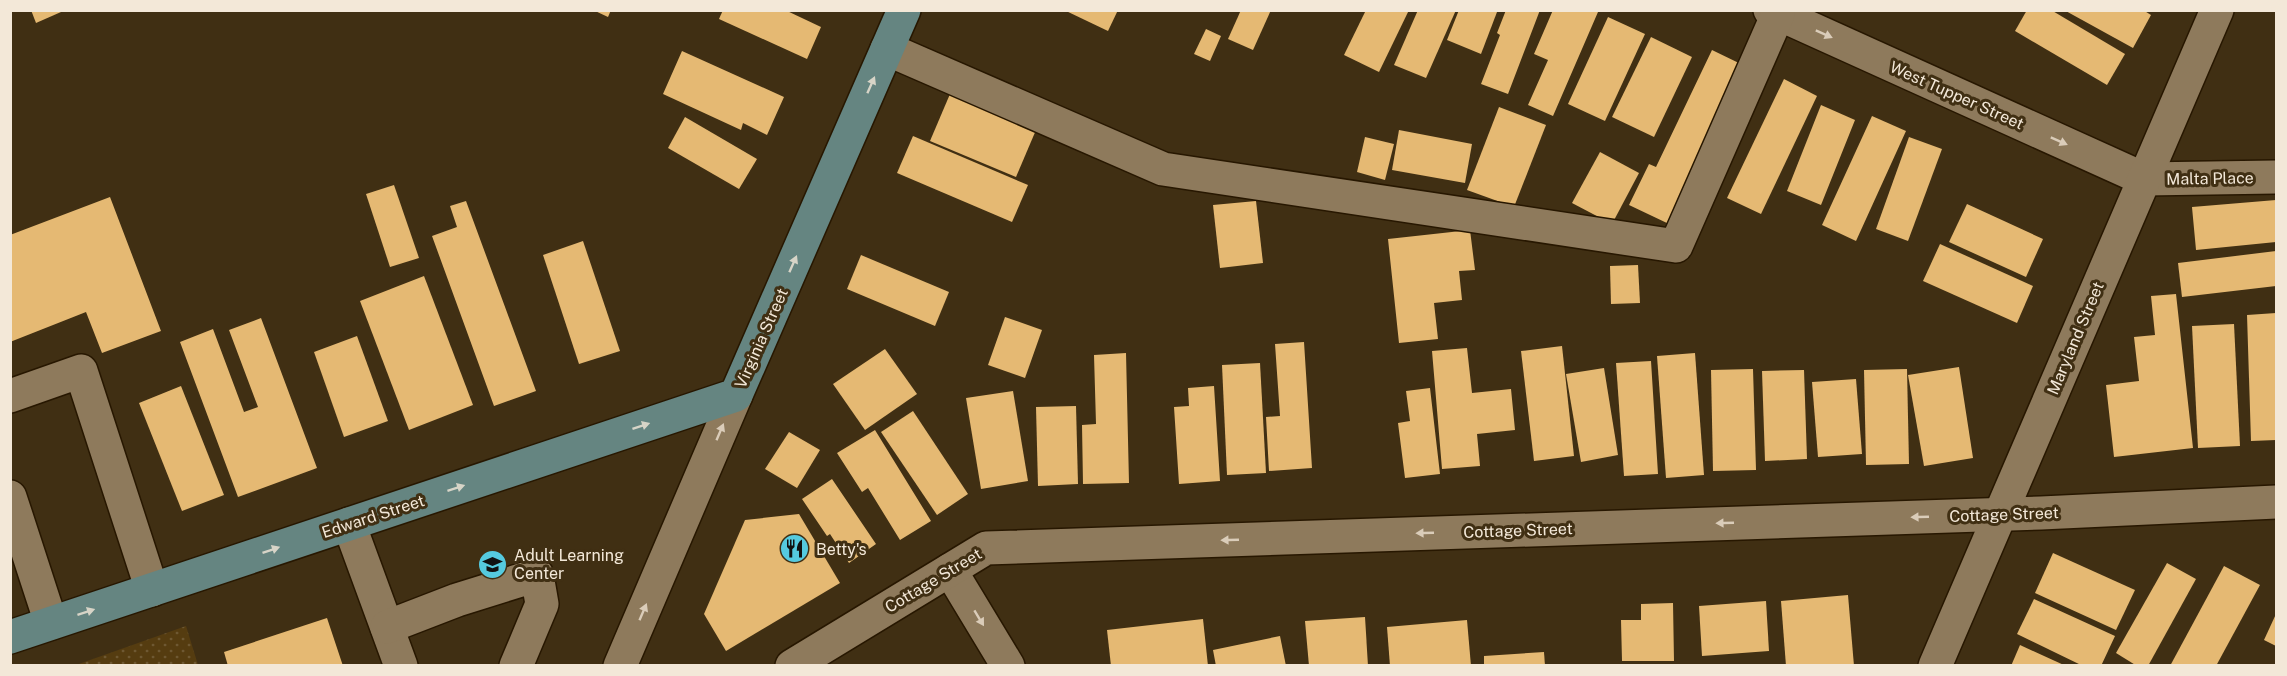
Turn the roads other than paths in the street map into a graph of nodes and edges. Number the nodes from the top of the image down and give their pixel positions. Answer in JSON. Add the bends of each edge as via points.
{"nodes":[{"id":1,"x":904,"y":10,"type":"edge"},
{"id":2,"x":2217,"y":10,"type":"edge"},
{"id":3,"x":1774,"y":12,"type":"edge"},
{"id":4,"x":887,"y":49,"type":"junction"},
{"id":5,"x":2277,"y":177,"type":"edge"},
{"id":6,"x":2144,"y":179,"type":"junction"},
{"id":7,"x":736,"y":395,"type":"junction"},
{"id":8,"x":10,"y":396,"type":"edge"},
{"id":9,"x":10,"y":497,"type":"edge"},
{"id":10,"x":2277,"y":502,"type":"edge"},
{"id":11,"x":1999,"y":513,"type":"junction"},
{"id":12,"x":349,"y":524,"type":"junction"},
{"id":13,"x":950,"y":570,"type":"junction"},
{"id":14,"x":152,"y":590,"type":"junction"},
{"id":15,"x":51,"y":624,"type":"junction"},
{"id":16,"x":387,"y":627,"type":"junction"},
{"id":17,"x":10,"y":637,"type":"edge"},
{"id":18,"x":401,"y":666,"type":"edge"},
{"id":19,"x":516,"y":666,"type":"edge"},
{"id":20,"x":620,"y":666,"type":"edge"},
{"id":21,"x":792,"y":666,"type":"edge"},
{"id":22,"x":1008,"y":666,"type":"edge"},
{"id":23,"x":1935,"y":666,"type":"edge"}],
"edges":[{"from":1,"to":4,"type":"main road","name":"Virginia Street"},
{"from":2,"to":6,"type":"street","name":"Maryland Street"},
{"from":3,"to":4,"type":"street","via":[[1676,246],[1163,169]]},
{"from":3,"to":6,"type":"street","name":"West Tupper Street","one_way":true},
{"from":7,"to":4,"type":"main road","name":"Virginia Street","one_way":true},
{"from":5,"to":6,"type":"street","name":"Malta Place"},
{"from":6,"to":11,"type":"street","name":"Maryland Street"},
{"from":12,"to":7,"type":"main road","name":"Edward Street","one_way":true},
{"from":20,"to":7,"type":"street","name":"Virginia Street","one_way":true},
{"from":8,"to":14,"type":"street","via":[[81,371]]},
{"from":9,"to":15,"type":"street"},
{"from":10,"to":11,"type":"street","name":"Cottage Street"},
{"from":11,"to":13,"type":"street","name":"Cottage Street","one_way":true,"via":[[986,548]]},
{"from":11,"to":23,"type":"street","name":"Maryland Street"},
{"from":14,"to":12,"type":"main road","name":"Edward Street","one_way":true},
{"from":12,"to":16,"type":"street"},
{"from":13,"to":21,"type":"street","name":"Cottage Street"},
{"from":13,"to":22,"type":"street","one_way":true},
{"from":15,"to":14,"type":"main road","name":"Edward Street","one_way":true},
{"from":15,"to":17,"type":"main road","name":"Edward Street"},
{"from":16,"to":18,"type":"street"},
{"from":16,"to":19,"type":"street","via":[[537,575],[542,604]]}]}
